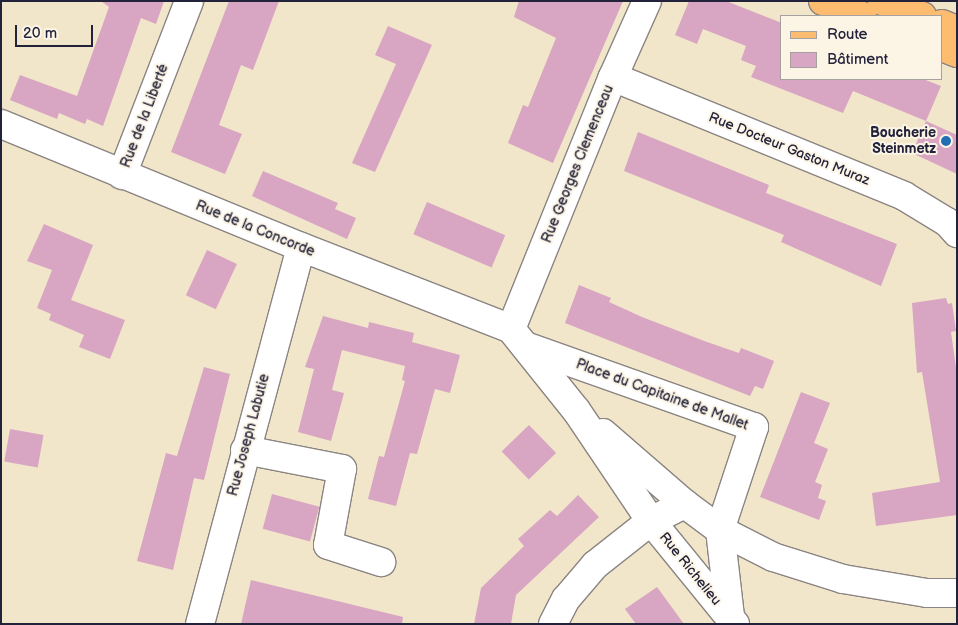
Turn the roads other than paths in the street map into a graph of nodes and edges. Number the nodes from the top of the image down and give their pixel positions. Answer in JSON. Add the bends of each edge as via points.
{"nodes":[{"id":1,"x":190,"y":1,"type":"edge"},
{"id":2,"x":647,"y":1,"type":"edge"},
{"id":3,"x":823,"y":1,"type":"edge"},
{"id":4,"x":882,"y":1,"type":"edge"},
{"id":5,"x":859,"y":15,"type":"edge"},
{"id":6,"x":919,"y":15,"type":"edge"},
{"id":7,"x":943,"y":24,"type":"edge"},
{"id":8,"x":957,"y":30,"type":"edge"},
{"id":9,"x":943,"y":47,"type":"edge"},
{"id":10,"x":957,"y":53,"type":"edge"},
{"id":11,"x":613,"y":77,"type":"junction"},
{"id":12,"x":1,"y":124,"type":"edge"},
{"id":13,"x":122,"y":175,"type":"junction"},
{"id":14,"x":957,"y":233,"type":"edge"},
{"id":15,"x":300,"y":247,"type":"junction"},
{"id":16,"x":518,"y":337,"type":"junction"},
{"id":17,"x":576,"y":410,"type":"junction"},
{"id":18,"x":245,"y":450,"type":"junction"},
{"id":19,"x":685,"y":504,"type":"junction"},
{"id":20,"x":651,"y":521,"type":"junction"},
{"id":21,"x":720,"y":530,"type":"junction"},
{"id":22,"x":381,"y":562,"type":"dead end"},
{"id":23,"x":957,"y":593,"type":"edge"},
{"id":24,"x":732,"y":620,"type":"edge"},
{"id":25,"x":200,"y":624,"type":"edge"},
{"id":26,"x":553,"y":624,"type":"edge"}],
"edges":[{"from":1,"to":13,"type":"street","name":"Rue de la Liberté"},
{"from":2,"to":11,"type":"street","name":"Rue Georges Clemenceau"},
{"from":3,"to":5,"type":"main road"},
{"from":4,"to":6,"type":"main road"},
{"from":7,"to":8,"type":"main road"},
{"from":9,"to":10,"type":"main road"},
{"from":11,"to":14,"type":"street","name":"Rue Docteur Gaston Muraz","via":[[904,196],[947,222]]},
{"from":11,"to":16,"type":"street","name":"Rue Georges Clemenceau"},
{"from":12,"to":13,"type":"street","name":"Rue de la Concorde"},
{"from":13,"to":15,"type":"street","name":"Rue de la Concorde"},
{"from":15,"to":16,"type":"street","name":"Rue de la Concorde"},
{"from":15,"to":18,"type":"street","name":"Rue Joseph Labutie"},
{"from":16,"to":17,"type":"street"},
{"from":16,"to":21,"type":"street","name":"Place du Capitaine de Mallet","via":[[754,427]]},
{"from":17,"to":19,"type":"street"},
{"from":17,"to":20,"type":"street"},
{"from":18,"to":22,"type":"street","via":[[342,469],[328,545]]},
{"from":18,"to":25,"type":"street","name":"Rue Joseph Labutie"},
{"from":19,"to":20,"type":"street"},
{"from":19,"to":21,"type":"street"},
{"from":20,"to":24,"type":"street","name":"Rue Richelieu"},
{"from":20,"to":26,"type":"street","via":[[595,565],[566,599]]},
{"from":21,"to":23,"type":"street","via":[[773,557],[843,579],[927,593]]},
{"from":21,"to":24,"type":"street","name":"Rue Richelieu"}]}
